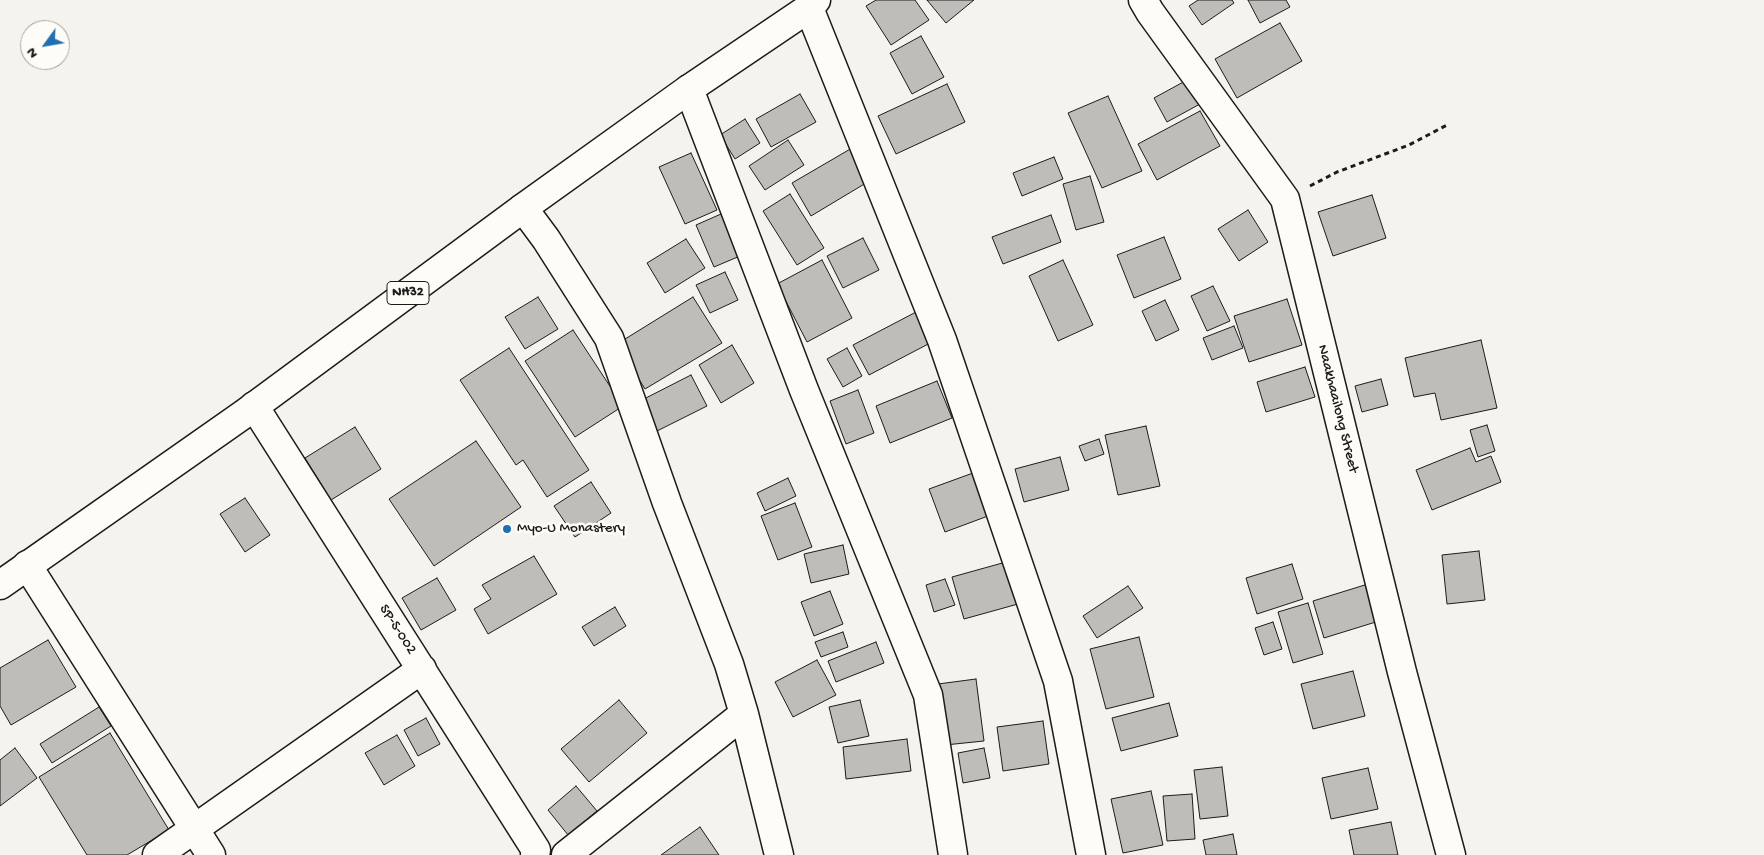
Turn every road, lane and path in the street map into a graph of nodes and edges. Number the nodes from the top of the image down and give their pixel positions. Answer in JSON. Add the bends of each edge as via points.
{"nodes":[{"id":1,"x":1143,"y":0,"type":"edge"},
{"id":2,"x":813,"y":4,"type":"edge"},
{"id":3,"x":689,"y":90,"type":"junction"},
{"id":4,"x":1446,"y":124,"type":"dead end"},
{"id":5,"x":1285,"y":198,"type":"junction"},
{"id":6,"x":523,"y":208,"type":"junction"},
{"id":7,"x":254,"y":406,"type":"junction"},
{"id":8,"x":27,"y":565,"type":"junction"},
{"id":9,"x":0,"y":585,"type":"edge"},
{"id":10,"x":422,"y":668,"type":"junction"},
{"id":11,"x":744,"y":714,"type":"junction"},
{"id":12,"x":194,"y":830,"type":"junction"},
{"id":13,"x":157,"y":855,"type":"edge"},
{"id":14,"x":211,"y":855,"type":"edge"},
{"id":15,"x":535,"y":855,"type":"edge"},
{"id":16,"x":566,"y":855,"type":"edge"},
{"id":17,"x":779,"y":855,"type":"edge"},
{"id":18,"x":953,"y":855,"type":"edge"},
{"id":19,"x":1091,"y":855,"type":"edge"},
{"id":20,"x":1451,"y":855,"type":"edge"}],
"edges":[{"from":1,"to":5,"type":"main road","name":"Naakhaailong Street"},
{"from":2,"to":3,"type":"main road","number":"NH32"},
{"from":2,"to":19,"type":"main road","via":[[942,340],[1058,681]]},
{"from":3,"to":6,"type":"main road","number":"NH32"},
{"from":3,"to":18,"type":"main road","via":[[804,390],[928,695]]},
{"from":4,"to":5,"type":"path","via":[[1409,145],[1337,172]]},
{"from":5,"to":20,"type":"main road","name":"Naakhaailong Street"},
{"from":6,"to":7,"type":"main road","number":"NH32"},
{"from":6,"to":11,"type":"main road","via":[[609,338],[667,503],[729,664]]},
{"from":7,"to":8,"type":"main road","number":"NH32"},
{"from":7,"to":10,"type":"main road","name":"SP-S-002"},
{"from":8,"to":9,"type":"main road","number":"NH32"},
{"from":8,"to":12,"type":"main road"},
{"from":10,"to":12,"type":"main road"},
{"from":10,"to":15,"type":"main road","name":"SP-S-002","via":[[536,850]]},
{"from":11,"to":16,"type":"main road"},
{"from":11,"to":17,"type":"main road"},
{"from":12,"to":13,"type":"main road"},
{"from":12,"to":14,"type":"main road"}]}
